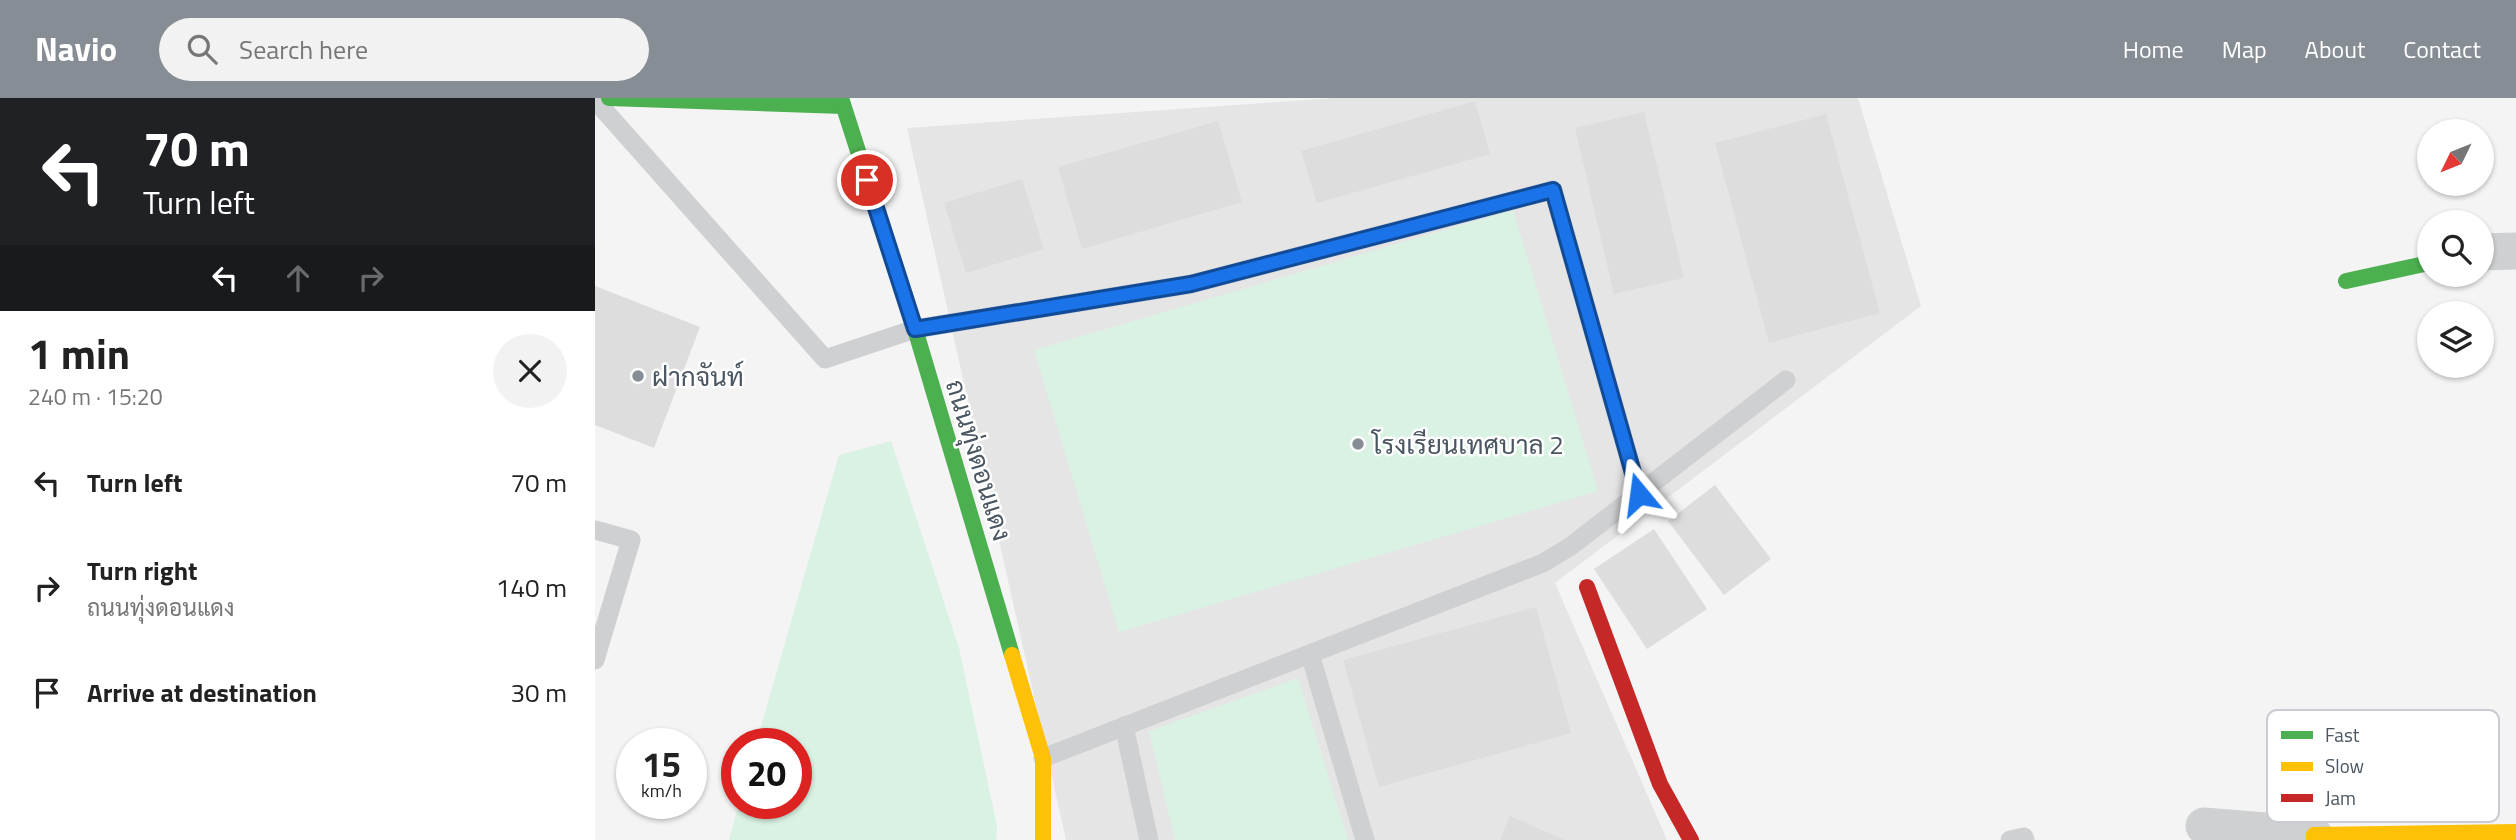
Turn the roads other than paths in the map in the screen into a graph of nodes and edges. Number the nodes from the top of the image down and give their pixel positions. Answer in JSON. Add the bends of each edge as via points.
{"nodes":[{"id":1,"x":609,"y":98,"type":"edge"},
{"id":2,"x":595,"y":100,"type":"edge"},
{"id":3,"x":842,"y":102,"type":"edge"},
{"id":4,"x":2516,"y":251,"type":"edge"},
{"id":5,"x":2494,"y":252,"type":"edge"},
{"id":6,"x":2417,"y":266,"type":"edge"},
{"id":7,"x":2346,"y":281,"type":"dead end"},
{"id":8,"x":915,"y":329,"type":"junction"},
{"id":9,"x":1786,"y":380,"type":"dead end"},
{"id":10,"x":1639,"y":494,"type":"junction"},
{"id":11,"x":595,"y":530,"type":"edge"},
{"id":12,"x":1587,"y":587,"type":"dead end"},
{"id":13,"x":1310,"y":654,"type":"junction"},
{"id":14,"x":595,"y":660,"type":"edge"},
{"id":15,"x":1124,"y":726,"type":"junction"},
{"id":16,"x":1043,"y":758,"type":"junction"},
{"id":17,"x":2204,"y":826,"type":"dead end"},
{"id":18,"x":2516,"y":832,"type":"edge"},
{"id":19,"x":2314,"y":837,"type":"edge"},
{"id":20,"x":1043,"y":840,"type":"edge"},
{"id":21,"x":1149,"y":840,"type":"edge"},
{"id":22,"x":1366,"y":840,"type":"edge"},
{"id":23,"x":1691,"y":840,"type":"edge"},
{"id":24,"x":2010,"y":840,"type":"edge"},
{"id":25,"x":2025,"y":840,"type":"edge"}],
"edges":[{"from":1,"to":3,"type":"street"},
{"from":2,"to":8,"type":"lane","via":[[825,359]]},
{"from":3,"to":8,"type":"street","name":"ถนนทุ่งดอนแดง"},
{"from":4,"to":5,"type":"street"},
{"from":6,"to":7,"type":"street"},
{"from":8,"to":10,"type":"lane","via":[[1191,284],[1553,190]]},
{"from":8,"to":16,"type":"street","name":"ถนนทุ่งดอนแดง"},
{"from":9,"to":10,"type":"lane"},
{"from":10,"to":13,"type":"lane","via":[[1543,563]]},
{"from":11,"to":14,"type":"lane","via":[[631,540]]},
{"from":12,"to":23,"type":"street","via":[[1660,784]]},
{"from":13,"to":15,"type":"lane"},
{"from":13,"to":22,"type":"lane"},
{"from":15,"to":16,"type":"lane"},
{"from":15,"to":21,"type":"lane"},
{"from":16,"to":20,"type":"street","name":"ถนนทุ่งดอนแดง"},
{"from":17,"to":19,"type":"street"},
{"from":18,"to":19,"type":"street"},
{"from":24,"to":25,"type":"lane"}]}
